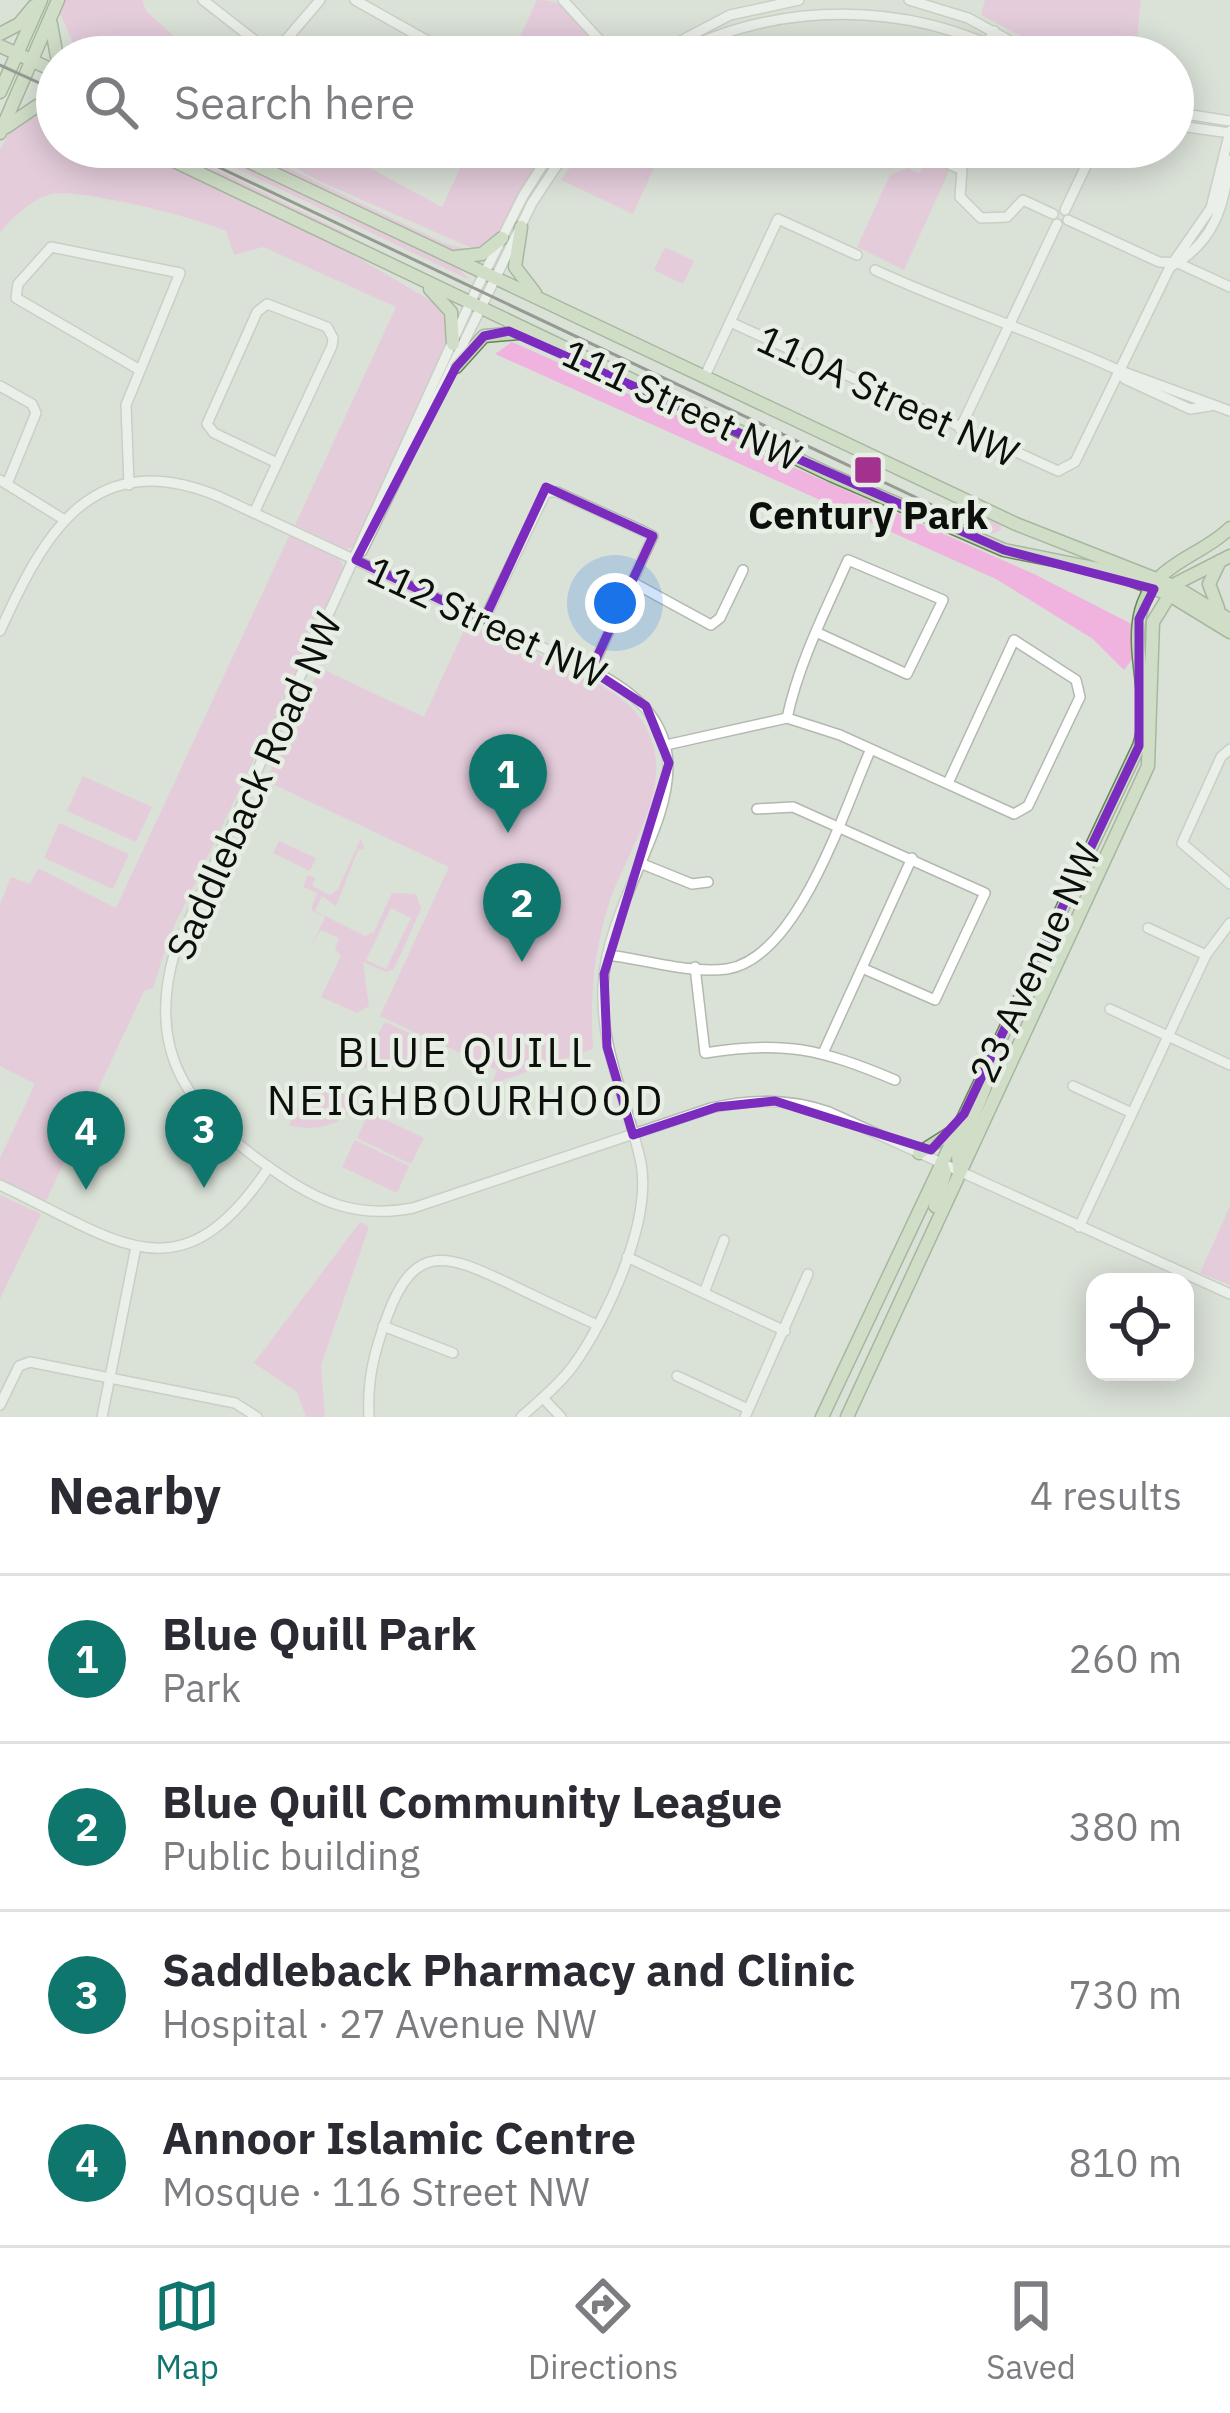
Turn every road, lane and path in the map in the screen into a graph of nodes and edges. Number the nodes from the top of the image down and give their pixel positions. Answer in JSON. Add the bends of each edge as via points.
{"nodes":[{"id":1,"x":39,"y":0,"type":"edge"},
{"id":2,"x":58,"y":0,"type":"edge"},
{"id":3,"x":203,"y":0,"type":"edge"},
{"id":4,"x":320,"y":0,"type":"edge"},
{"id":5,"x":355,"y":0,"type":"edge"},
{"id":6,"x":563,"y":0,"type":"edge"},
{"id":7,"x":799,"y":0,"type":"edge"},
{"id":8,"x":909,"y":0,"type":"edge"},
{"id":9,"x":782,"y":5,"type":"edge"},
{"id":10,"x":51,"y":18,"type":"junction"},
{"id":11,"x":994,"y":31,"type":"junction"},
{"id":12,"x":0,"y":34,"type":"edge"},
{"id":13,"x":43,"y":36,"type":"edge"},
{"id":14,"x":54,"y":36,"type":"edge"},
{"id":15,"x":249,"y":36,"type":"edge"},
{"id":16,"x":290,"y":36,"type":"edge"},
{"id":17,"x":419,"y":36,"type":"edge"},
{"id":18,"x":596,"y":36,"type":"edge"},
{"id":19,"x":688,"y":36,"type":"edge"},
{"id":20,"x":712,"y":36,"type":"edge"},
{"id":21,"x":976,"y":36,"type":"edge"},
{"id":22,"x":991,"y":36,"type":"edge"},
{"id":23,"x":1003,"y":36,"type":"edge"},
{"id":24,"x":0,"y":46,"type":"edge"},
{"id":25,"x":36,"y":51,"type":"edge"},
{"id":26,"x":18,"y":54,"type":"junction"},
{"id":27,"x":32,"y":60,"type":"junction"},
{"id":28,"x":36,"y":62,"type":"edge"},
{"id":29,"x":2,"y":85,"type":"edge"},
{"id":30,"x":20,"y":90,"type":"junction"},
{"id":31,"x":36,"y":97,"type":"edge"},
{"id":32,"x":36,"y":107,"type":"edge"},
{"id":33,"x":1194,"y":115,"type":"edge"},
{"id":34,"x":1230,"y":121,"type":"edge"},
{"id":35,"x":1194,"y":128,"type":"edge"},
{"id":36,"x":0,"y":133,"type":"edge"},
{"id":37,"x":1230,"y":133,"type":"edge"},
{"id":38,"x":1230,"y":160,"type":"edge"},
{"id":39,"x":189,"y":168,"type":"edge"},
{"id":40,"x":262,"y":168,"type":"edge"},
{"id":41,"x":542,"y":168,"type":"edge"},
{"id":42,"x":556,"y":168,"type":"edge"},
{"id":43,"x":957,"y":168,"type":"edge"},
{"id":44,"x":1085,"y":168,"type":"edge"},
{"id":45,"x":1061,"y":217,"type":"junction"},
{"id":46,"x":521,"y":227,"type":"junction"},
{"id":47,"x":502,"y":238,"type":"junction"},
{"id":48,"x":856,"y":256,"type":"dead end"},
{"id":49,"x":447,"y":257,"type":"junction"},
{"id":50,"x":1173,"y":264,"type":"junction"},
{"id":51,"x":875,"y":270,"type":"dead end"},
{"id":52,"x":491,"y":277,"type":"junction"},
{"id":53,"x":421,"y":280,"type":"junction"},
{"id":54,"x":1230,"y":286,"type":"edge"},
{"id":55,"x":550,"y":305,"type":"junction"},
{"id":56,"x":477,"y":307,"type":"junction"},
{"id":57,"x":1012,"y":321,"type":"junction"},
{"id":58,"x":730,"y":322,"type":"junction"},
{"id":59,"x":531,"y":334,"type":"junction"},
{"id":60,"x":453,"y":344,"type":"junction"},
{"id":61,"x":457,"y":367,"type":"junction"},
{"id":62,"x":140,"y":370,"type":"junction"},
{"id":63,"x":1118,"y":370,"type":"junction"},
{"id":64,"x":704,"y":378,"type":"junction"},
{"id":65,"x":0,"y":386,"type":"edge"},
{"id":66,"x":1230,"y":411,"type":"edge"},
{"id":67,"x":960,"y":430,"type":"junction"},
{"id":68,"x":277,"y":463,"type":"junction"},
{"id":69,"x":3,"y":482,"type":"edge"},
{"id":70,"x":129,"y":485,"type":"junction"},
{"id":71,"x":254,"y":513,"type":"junction"},
{"id":72,"x":63,"y":519,"type":"junction"},
{"id":73,"x":1230,"y":528,"type":"edge"},
{"id":74,"x":1225,"y":558,"type":"edge"},
{"id":75,"x":356,"y":560,"type":"junction"},
{"id":76,"x":743,"y":570,"type":"dead end"},
{"id":77,"x":632,"y":582,"type":"junction"},
{"id":78,"x":1156,"y":584,"type":"junction"},
{"id":79,"x":1171,"y":590,"type":"junction"},
{"id":80,"x":1226,"y":617,"type":"edge"},
{"id":81,"x":484,"y":620,"type":"junction"},
{"id":82,"x":0,"y":631,"type":"edge"},
{"id":83,"x":816,"y":632,"type":"junction"},
{"id":84,"x":1230,"y":632,"type":"edge"},
{"id":85,"x":591,"y":670,"type":"junction"},
{"id":86,"x":787,"y":718,"type":"junction"},
{"id":87,"x":666,"y":745,"type":"junction"},
{"id":88,"x":1228,"y":750,"type":"edge"},
{"id":89,"x":870,"y":752,"type":"junction"},
{"id":90,"x":948,"y":783,"type":"junction"},
{"id":91,"x":757,"y":809,"type":"dead end"},
{"id":92,"x":837,"y":824,"type":"junction"},
{"id":93,"x":912,"y":858,"type":"junction"},
{"id":94,"x":640,"y":863,"type":"junction"},
{"id":95,"x":708,"y":882,"type":"dead end"},
{"id":96,"x":1230,"y":884,"type":"edge"},
{"id":97,"x":1230,"y":922,"type":"edge"},
{"id":98,"x":1148,"y":928,"type":"dead end"},
{"id":99,"x":607,"y":955,"type":"junction"},
{"id":100,"x":1206,"y":955,"type":"junction"},
{"id":101,"x":695,"y":967,"type":"junction"},
{"id":102,"x":862,"y":968,"type":"junction"},
{"id":103,"x":1110,"y":1009,"type":"dead end"},
{"id":104,"x":1168,"y":1036,"type":"junction"},
{"id":105,"x":997,"y":1046,"type":"junction"},
{"id":106,"x":824,"y":1051,"type":"junction"},
{"id":107,"x":1230,"y":1065,"type":"edge"},
{"id":108,"x":895,"y":1080,"type":"dead end"},
{"id":109,"x":1073,"y":1086,"type":"dead end"},
{"id":110,"x":964,"y":1114,"type":"junction"},
{"id":111,"x":1132,"y":1114,"type":"junction"},
{"id":112,"x":633,"y":1135,"type":"junction"},
{"id":113,"x":920,"y":1153,"type":"junction"},
{"id":114,"x":941,"y":1163,"type":"junction"},
{"id":115,"x":269,"y":1167,"type":"junction"},
{"id":116,"x":959,"y":1171,"type":"junction"},
{"id":117,"x":0,"y":1185,"type":"edge"},
{"id":118,"x":1079,"y":1227,"type":"junction"},
{"id":119,"x":724,"y":1240,"type":"dead end"},
{"id":120,"x":136,"y":1247,"type":"junction"},
{"id":121,"x":626,"y":1257,"type":"junction"},
{"id":122,"x":808,"y":1274,"type":"dead end"},
{"id":123,"x":704,"y":1293,"type":"junction"},
{"id":124,"x":1230,"y":1294,"type":"edge"},
{"id":125,"x":903,"y":1297,"type":"junction"},
{"id":126,"x":595,"y":1324,"type":"junction"},
{"id":127,"x":383,"y":1326,"type":"junction"},
{"id":128,"x":785,"y":1330,"type":"junction"},
{"id":129,"x":453,"y":1353,"type":"dead end"},
{"id":130,"x":676,"y":1376,"type":"dead end"},
{"id":131,"x":110,"y":1377,"type":"junction"},
{"id":132,"x":543,"y":1398,"type":"junction"},
{"id":133,"x":0,"y":1405,"type":"edge"},
{"id":134,"x":746,"y":1413,"type":"edge"},
{"id":135,"x":102,"y":1417,"type":"edge"},
{"id":136,"x":257,"y":1417,"type":"edge"},
{"id":137,"x":370,"y":1417,"type":"edge"},
{"id":138,"x":521,"y":1417,"type":"edge"},
{"id":139,"x":561,"y":1417,"type":"edge"},
{"id":140,"x":822,"y":1417,"type":"edge"},
{"id":141,"x":847,"y":1417,"type":"edge"}],
"edges":[{"from":1,"to":12,"type":"main road"},
{"from":1,"to":26,"type":"main road"},
{"from":2,"to":10,"type":"main road"},
{"from":3,"to":15,"type":"street"},
{"from":4,"to":16,"type":"street"},
{"from":5,"to":17,"type":"street"},
{"from":6,"to":18,"type":"street"},
{"from":7,"to":9,"type":"street"},
{"from":8,"to":11,"type":"street"},
{"from":9,"to":19,"type":"street","via":[[717,20]]},
{"from":9,"to":20,"type":"street"},
{"from":9,"to":21,"type":"street","via":[[899,11]]},
{"from":10,"to":13,"type":"main road"},
{"from":10,"to":14,"type":"main road"},
{"from":11,"to":22,"type":"street"},
{"from":11,"to":23,"type":"street"},
{"from":24,"to":26,"type":"main road"},
{"from":25,"to":27,"type":"main road"},
{"from":26,"to":27,"type":"main road"},
{"from":26,"to":29,"type":"main road"},
{"from":27,"to":28,"type":"main road"},
{"from":27,"to":30,"type":"main road"},
{"from":29,"to":30,"type":"main road"},
{"from":30,"to":31,"type":"main road"},
{"from":30,"to":36,"type":"main road"},
{"from":32,"to":36,"type":"main road"},
{"from":33,"to":34,"type":"street"},
{"from":35,"to":37,"type":"street"},
{"from":37,"to":50,"type":"street","via":[[1211,208]]},
{"from":38,"to":50,"type":"street","via":[[1217,221],[1196,250]]},
{"from":39,"to":53,"type":"main road","name":"111 Street NW"},
{"from":40,"to":49,"type":"main road","name":"111 Street NW"},
{"from":41,"to":47,"type":"street"},
{"from":42,"to":46,"type":"street"},
{"from":43,"to":45,"type":"street","via":[[960,196],[981,218],[1007,218],[1024,200]]},
{"from":44,"to":45,"type":"street"},
{"from":45,"to":50,"type":"street"},
{"from":45,"to":57,"type":"street"},
{"from":46,"to":52,"type":"street"},
{"from":46,"to":55,"type":"main road","via":[[517,272]]},
{"from":47,"to":49,"type":"main road","via":[[473,257]]},
{"from":47,"to":52,"type":"street"},
{"from":48,"to":58,"type":"street","via":[[778,219]]},
{"from":49,"to":52,"type":"main road","name":"111 Street NW"},
{"from":50,"to":54,"type":"street"},
{"from":50,"to":63,"type":"street"},
{"from":51,"to":57,"type":"street"},
{"from":52,"to":55,"type":"main road","name":"111 Street NW"},
{"from":52,"to":56,"type":"street"},
{"from":53,"to":56,"type":"main road","name":"111 Street NW"},
{"from":53,"to":60,"type":"main road","via":[[448,307]]},
{"from":55,"to":64,"type":"main road","name":"111 Street NW"},
{"from":56,"to":59,"type":"main road","name":"111 Street NW"},
{"from":56,"to":60,"type":"street","name":"Saddleback Road NW"},
{"from":56,"to":61,"type":"street","name":"Saddleback Road NW"},
{"from":57,"to":63,"type":"street"},
{"from":57,"to":67,"type":"street"},
{"from":58,"to":64,"type":"street"},
{"from":58,"to":67,"type":"street","name":"110A Street NW"},
{"from":59,"to":61,"type":"main road","via":[[484,336]]},
{"from":59,"to":78,"type":"main road","name":"111 Street NW","via":[[1004,550]]},
{"from":60,"to":75,"type":"street","name":"Saddleback Road NW"},
{"from":61,"to":75,"type":"street","name":"Saddleback Road NW"},
{"from":62,"to":62,"type":"street","via":[[180,273],[54,246],[14,295]]},
{"from":62,"to":70,"type":"street","via":[[123,424]]},
{"from":63,"to":66,"type":"street"},
{"from":63,"to":67,"type":"street","name":"110A Street NW","via":[[1072,466],[1047,470]]},
{"from":64,"to":78,"type":"main road","name":"111 Street NW"},
{"from":65,"to":69,"type":"street","via":[[35,410]]},
{"from":68,"to":68,"type":"street","via":[[332,333],[264,304],[207,427]]},
{"from":68,"to":71,"type":"street"},
{"from":69,"to":72,"type":"street"},
{"from":70,"to":71,"type":"street","name":"112 Street NW","via":[[188,486]]},
{"from":70,"to":72,"type":"street"},
{"from":71,"to":75,"type":"street","name":"112 Street NW"},
{"from":72,"to":82,"type":"street","via":[[39,548]]},
{"from":73,"to":78,"type":"main road"},
{"from":74,"to":79,"type":"main road"},
{"from":74,"to":80,"type":"main road","via":[[1209,584]]},
{"from":75,"to":81,"type":"street","name":"112 Street NW"},
{"from":75,"to":115,"type":"street","name":"Saddleback Road NW","via":[[180,939],[166,990],[171,1054],[192,1100]]},
{"from":76,"to":77,"type":"street","via":[[711,625]]},
{"from":77,"to":81,"type":"street","via":[[653,536],[546,492]]},
{"from":77,"to":85,"type":"street"},
{"from":78,"to":79,"type":"main road","name":"111 Street NW"},
{"from":78,"to":105,"type":"main road","name":"23 Avenue NW","via":[[1138,619],[1145,716],[1139,746]]},
{"from":79,"to":80,"type":"main road","name":"111 Street NW"},
{"from":79,"to":84,"type":"main road","name":"111 Street NW"},
{"from":79,"to":116,"type":"main road","name":"23 Avenue NW","via":[[1149,645],[1148,766]]},
{"from":81,"to":85,"type":"street","name":"112 Street NW"},
{"from":83,"to":83,"type":"street","via":[[848,560],[943,600],[907,674]]},
{"from":83,"to":86,"type":"street"},
{"from":85,"to":87,"type":"street","name":"112 Street NW","via":[[640,699]]},
{"from":86,"to":87,"type":"street"},
{"from":86,"to":89,"type":"street"},
{"from":87,"to":94,"type":"street","via":[[666,799]]},
{"from":88,"to":96,"type":"street","via":[[1183,846]]},
{"from":89,"to":90,"type":"street"},
{"from":89,"to":92,"type":"street"},
{"from":90,"to":90,"type":"street","via":[[1014,640],[1076,680],[1081,689],[1022,813]]},
{"from":91,"to":92,"type":"street","via":[[794,807]]},
{"from":92,"to":93,"type":"street"},
{"from":92,"to":101,"type":"street","via":[[791,924],[771,949],[745,965]]},
{"from":93,"to":102,"type":"street"},
{"from":93,"to":102,"type":"street","via":[[985,893],[934,1000]]},
{"from":94,"to":95,"type":"street","via":[[692,884]]},
{"from":94,"to":99,"type":"street"},
{"from":97,"to":100,"type":"street"},
{"from":98,"to":100,"type":"street"},
{"from":99,"to":101,"type":"street"},
{"from":99,"to":112,"type":"street","via":[[605,1036]]},
{"from":100,"to":104,"type":"street"},
{"from":101,"to":106,"type":"street","via":[[705,1053],[766,1043]]},
{"from":102,"to":106,"type":"street"},
{"from":103,"to":104,"type":"street"},
{"from":104,"to":107,"type":"street"},
{"from":104,"to":111,"type":"street"},
{"from":105,"to":110,"type":"main road","name":"23 Avenue NW"},
{"from":105,"to":116,"type":"main road","via":[[956,1158]]},
{"from":106,"to":108,"type":"street"},
{"from":109,"to":111,"type":"street"},
{"from":110,"to":113,"type":"main road","via":[[940,1144]]},
{"from":110,"to":114,"type":"main road","name":"23 Avenue NW"},
{"from":111,"to":118,"type":"street"},
{"from":112,"to":113,"type":"street","name":"Saddleback Road NW","via":[[717,1107],[775,1101],[829,1112]]},
{"from":112,"to":115,"type":"street","name":"Saddleback Road NW","via":[[400,1210],[331,1205]]},
{"from":112,"to":121,"type":"street","via":[[644,1196]]},
{"from":113,"to":114,"type":"street","name":"Saddleback Road NW"},
{"from":114,"to":116,"type":"street","name":"Saddleback Road NW"},
{"from":114,"to":125,"type":"main road","via":[[942,1188]]},
{"from":114,"to":140,"type":"main road","name":"23 Avenue NW"},
{"from":115,"to":120,"type":"street","via":[[213,1234],[175,1248]]},
{"from":116,"to":118,"type":"street","name":"Saddleback Road NW"},
{"from":116,"to":125,"type":"main road","name":"23 Avenue NW"},
{"from":117,"to":120,"type":"street"},
{"from":118,"to":124,"type":"street","name":"Saddleback Road NW"},
{"from":119,"to":123,"type":"street"},
{"from":120,"to":131,"type":"street"},
{"from":121,"to":123,"type":"street"},
{"from":121,"to":126,"type":"street"},
{"from":122,"to":128,"type":"street"},
{"from":123,"to":128,"type":"street"},
{"from":125,"to":141,"type":"main road","name":"23 Avenue NW"},
{"from":126,"to":127,"type":"street","via":[[441,1258],[400,1285]]},
{"from":126,"to":132,"type":"street"},
{"from":127,"to":129,"type":"street"},
{"from":127,"to":137,"type":"street","via":[[369,1370]]},
{"from":128,"to":134,"type":"street"},
{"from":130,"to":134,"type":"street"},
{"from":131,"to":133,"type":"street","via":[[21,1363]]},
{"from":131,"to":135,"type":"street"},
{"from":131,"to":136,"type":"street","via":[[235,1403]]},
{"from":132,"to":138,"type":"street"},
{"from":132,"to":139,"type":"street"}]}
